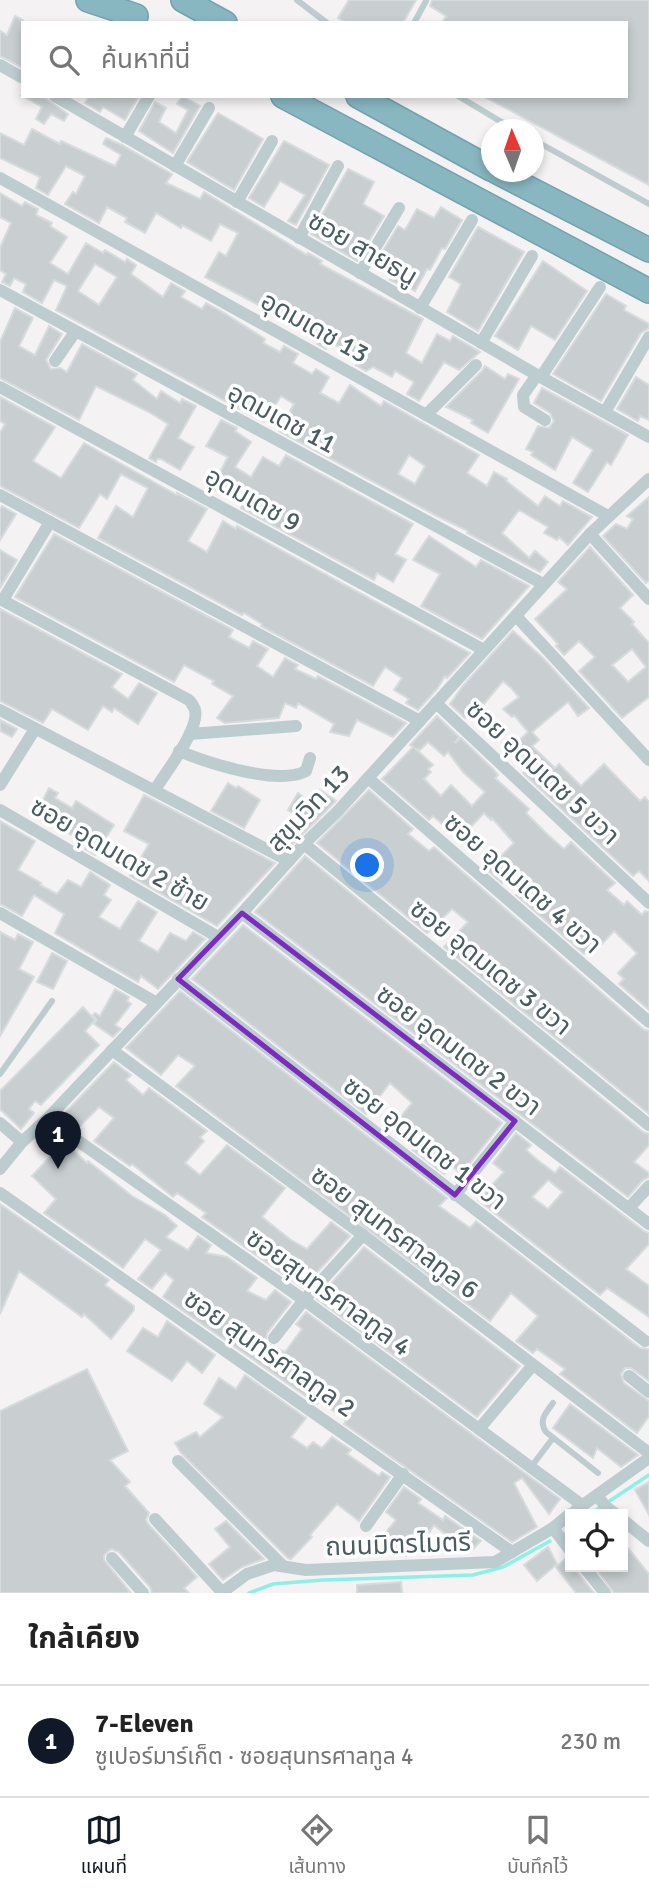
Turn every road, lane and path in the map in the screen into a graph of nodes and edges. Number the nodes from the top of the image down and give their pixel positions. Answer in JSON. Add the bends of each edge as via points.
{"nodes":[{"id":1,"x":88,"y":0,"type":"edge"},
{"id":2,"x":106,"y":0,"type":"edge"},
{"id":3,"x":183,"y":0,"type":"edge"},
{"id":4,"x":297,"y":0,"type":"edge"},
{"id":5,"x":426,"y":1,"type":"edge"},
{"id":6,"x":142,"y":20,"type":"edge"},
{"id":7,"x":221,"y":21,"type":"edge"},
{"id":8,"x":324,"y":21,"type":"edge"},
{"id":9,"x":415,"y":21,"type":"edge"},
{"id":10,"x":0,"y":65,"type":"edge"},
{"id":11,"x":21,"y":77,"type":"edge"},
{"id":12,"x":148,"y":98,"type":"edge"},
{"id":13,"x":287,"y":98,"type":"edge"},
{"id":14,"x":362,"y":98,"type":"edge"},
{"id":15,"x":460,"y":98,"type":"edge"},
{"id":16,"x":74,"y":101,"type":"edge"},
{"id":17,"x":209,"y":108,"type":"dead end"},
{"id":18,"x":496,"y":119,"type":"edge"},
{"id":19,"x":125,"y":137,"type":"junction"},
{"id":20,"x":272,"y":141,"type":"dead end"},
{"id":21,"x":544,"y":146,"type":"edge"},
{"id":22,"x":481,"y":163,"type":"edge"},
{"id":23,"x":175,"y":166,"type":"junction"},
{"id":24,"x":338,"y":166,"type":"dead end"},
{"id":25,"x":0,"y":178,"type":"edge"},
{"id":26,"x":516,"y":182,"type":"edge"},
{"id":27,"x":237,"y":202,"type":"junction"},
{"id":28,"x":649,"y":204,"type":"edge"},
{"id":29,"x":399,"y":208,"type":"dead end"},
{"id":30,"x":472,"y":220,"type":"dead end"},
{"id":31,"x":299,"y":238,"type":"junction"},
{"id":32,"x":649,"y":250,"type":"edge"},
{"id":33,"x":532,"y":256,"type":"dead end"},
{"id":34,"x":360,"y":273,"type":"junction"},
{"id":35,"x":600,"y":287,"type":"dead end"},
{"id":36,"x":0,"y":290,"type":"edge"},
{"id":37,"x":649,"y":291,"type":"edge"},
{"id":38,"x":421,"y":308,"type":"junction"},
{"id":39,"x":75,"y":332,"type":"junction"},
{"id":40,"x":649,"y":337,"type":"edge"},
{"id":41,"x":481,"y":343,"type":"junction"},
{"id":42,"x":55,"y":361,"type":"dead end"},
{"id":43,"x":477,"y":365,"type":"dead end"},
{"id":44,"x":539,"y":376,"type":"junction"},
{"id":45,"x":0,"y":387,"type":"edge"},
{"id":46,"x":605,"y":412,"type":"junction"},
{"id":47,"x":426,"y":415,"type":"junction"},
{"id":48,"x":545,"y":420,"type":"dead end"},
{"id":49,"x":649,"y":437,"type":"edge"},
{"id":50,"x":649,"y":479,"type":"edge"},
{"id":51,"x":0,"y":495,"type":"edge"},
{"id":52,"x":608,"y":516,"type":"junction"},
{"id":53,"x":50,"y":522,"type":"junction"},
{"id":54,"x":590,"y":534,"type":"junction"},
{"id":55,"x":543,"y":584,"type":"junction"},
{"id":56,"x":649,"y":599,"type":"edge"},
{"id":57,"x":2,"y":600,"type":"edge"},
{"id":58,"x":516,"y":616,"type":"junction"},
{"id":59,"x":484,"y":650,"type":"junction"},
{"id":60,"x":436,"y":703,"type":"junction"},
{"id":61,"x":0,"y":710,"type":"edge"},
{"id":62,"x":420,"y":721,"type":"junction"},
{"id":63,"x":296,"y":726,"type":"dead end"},
{"id":64,"x":35,"y":729,"type":"junction"},
{"id":65,"x":190,"y":734,"type":"junction"},
{"id":66,"x":179,"y":751,"type":"junction"},
{"id":67,"x":647,"y":756,"type":"edge"},
{"id":68,"x":310,"y":758,"type":"dead end"},
{"id":69,"x":368,"y":778,"type":"junction"},
{"id":70,"x":0,"y":785,"type":"edge"},
{"id":71,"x":155,"y":790,"type":"junction"},
{"id":72,"x":0,"y":810,"type":"edge"},
{"id":73,"x":304,"y":844,"type":"junction"},
{"id":74,"x":289,"y":861,"type":"junction"},
{"id":75,"x":649,"y":903,"type":"edge"},
{"id":76,"x":0,"y":913,"type":"edge"},
{"id":77,"x":242,"y":913,"type":"junction"},
{"id":78,"x":218,"y":937,"type":"junction"},
{"id":79,"x":178,"y":979,"type":"junction"},
{"id":80,"x":52,"y":1001,"type":"dead end"},
{"id":81,"x":155,"y":1002,"type":"junction"},
{"id":82,"x":649,"y":1022,"type":"edge"},
{"id":83,"x":112,"y":1050,"type":"junction"},
{"id":84,"x":0,"y":1074,"type":"edge"},
{"id":85,"x":47,"y":1119,"type":"junction"},
{"id":86,"x":514,"y":1121,"type":"junction"},
{"id":87,"x":0,"y":1123,"type":"edge"},
{"id":88,"x":649,"y":1125,"type":"edge"},
{"id":89,"x":22,"y":1142,"type":"junction"},
{"id":90,"x":0,"y":1169,"type":"edge"},
{"id":91,"x":649,"y":1186,"type":"edge"},
{"id":92,"x":0,"y":1193,"type":"edge"},
{"id":93,"x":455,"y":1195,"type":"junction"},
{"id":94,"x":629,"y":1208,"type":"junction"},
{"id":95,"x":649,"y":1223,"type":"edge"},
{"id":96,"x":363,"y":1236,"type":"junction"},
{"id":97,"x":304,"y":1300,"type":"junction"},
{"id":98,"x":274,"y":1338,"type":"dead end"},
{"id":99,"x":645,"y":1342,"type":"dead end"},
{"id":100,"x":533,"y":1365,"type":"junction"},
{"id":101,"x":629,"y":1376,"type":"dead end"},
{"id":102,"x":649,"y":1392,"type":"edge"},
{"id":103,"x":553,"y":1403,"type":"dead end"},
{"id":104,"x":479,"y":1429,"type":"junction"},
{"id":105,"x":554,"y":1438,"type":"junction"},
{"id":106,"x":649,"y":1456,"type":"edge"},
{"id":107,"x":178,"y":1461,"type":"dead end"},
{"id":108,"x":531,"y":1468,"type":"junction"},
{"id":109,"x":598,"y":1473,"type":"dead end"},
{"id":110,"x":403,"y":1474,"type":"junction"},
{"id":111,"x":597,"y":1495,"type":"junction"},
{"id":112,"x":582,"y":1505,"type":"junction"},
{"id":113,"x":577,"y":1509,"type":"edge"},
{"id":114,"x":609,"y":1509,"type":"edge"},
{"id":115,"x":565,"y":1518,"type":"edge"},
{"id":116,"x":155,"y":1519,"type":"dead end"},
{"id":117,"x":628,"y":1524,"type":"edge"},
{"id":118,"x":366,"y":1526,"type":"dead end"},
{"id":119,"x":553,"y":1528,"type":"junction"},
{"id":120,"x":649,"y":1541,"type":"edge"},
{"id":121,"x":565,"y":1544,"type":"edge"},
{"id":122,"x":512,"y":1552,"type":"junction"},
{"id":123,"x":112,"y":1558,"type":"dead end"},
{"id":124,"x":282,"y":1566,"type":"junction"},
{"id":125,"x":588,"y":1572,"type":"edge"},
{"id":126,"x":143,"y":1593,"type":"edge"},
{"id":127,"x":221,"y":1593,"type":"edge"},
{"id":128,"x":605,"y":1593,"type":"edge"}],
"edges":[{"from":1,"to":6,"type":"highway"},
{"from":2,"to":6,"type":"highway"},
{"from":3,"to":7,"type":"highway"},
{"from":4,"to":8,"type":"lane"},
{"from":5,"to":9,"type":"lane"},
{"from":10,"to":11,"type":"street"},
{"from":12,"to":19,"type":"street"},
{"from":13,"to":37,"type":"highway"},
{"from":14,"to":22,"type":"highway"},
{"from":15,"to":18,"type":"lane"},
{"from":16,"to":19,"type":"street","name":"ซอย สายธนู"},
{"from":17,"to":23,"type":"street"},
{"from":19,"to":23,"type":"street","name":"ซอย สายธนู"},
{"from":20,"to":27,"type":"street"},
{"from":21,"to":28,"type":"lane"},
{"from":23,"to":27,"type":"street","name":"ซอย สายธนู"},
{"from":24,"to":31,"type":"street"},
{"from":25,"to":47,"type":"street","name":"อุดมเดช 13"},
{"from":26,"to":32,"type":"highway"},
{"from":27,"to":31,"type":"street","name":"ซอย สายธนู"},
{"from":29,"to":34,"type":"street"},
{"from":30,"to":38,"type":"street"},
{"from":31,"to":34,"type":"street","name":"ซอย สายธนู"},
{"from":33,"to":41,"type":"street"},
{"from":34,"to":38,"type":"street","name":"ซอย สายธนู"},
{"from":35,"to":44,"type":"street"},
{"from":36,"to":39,"type":"street","name":"อุดมเดช 11"},
{"from":38,"to":41,"type":"street","name":"ซอย สายธนู"},
{"from":39,"to":42,"type":"street"},
{"from":39,"to":55,"type":"street","name":"อุดมเดช 11"},
{"from":40,"to":46,"type":"street"},
{"from":41,"to":44,"type":"street","name":"ซอย สายธนู"},
{"from":43,"to":47,"type":"street"},
{"from":44,"to":46,"type":"street","name":"ซอย สายธนู"},
{"from":44,"to":48,"type":"street","via":[[523,395],[524,407]]},
{"from":45,"to":59,"type":"street","name":"อุดมเดช 9"},
{"from":46,"to":49,"type":"street","name":"ซอย สายธนู"},
{"from":47,"to":52,"type":"street","name":"อุดมเดช 13"},
{"from":50,"to":52,"type":"street","name":"สุขุมวิท 13"},
{"from":51,"to":53,"type":"street"},
{"from":52,"to":54,"type":"street","name":"สุขุมวิท 13"},
{"from":53,"to":57,"type":"street"},
{"from":53,"to":62,"type":"street"},
{"from":54,"to":55,"type":"street","name":"สุขุมวิท 13"},
{"from":54,"to":56,"type":"street"},
{"from":55,"to":58,"type":"street","name":"สุขุมวิท 13"},
{"from":57,"to":65,"type":"street","via":[[189,700],[195,710]]},
{"from":58,"to":59,"type":"street","name":"สุขุมวิท 13"},
{"from":58,"to":67,"type":"street"},
{"from":59,"to":60,"type":"street","name":"สุขุมวิท 13"},
{"from":60,"to":62,"type":"street","name":"สุขุมวิท 13"},
{"from":60,"to":75,"type":"street","name":"ซอย อุดมเดช 5 ขวา"},
{"from":61,"to":64,"type":"street"},
{"from":62,"to":69,"type":"street","name":"สุขุมวิท 13"},
{"from":63,"to":65,"type":"street"},
{"from":64,"to":70,"type":"street"},
{"from":64,"to":71,"type":"street"},
{"from":65,"to":66,"type":"street"},
{"from":66,"to":68,"type":"street","via":[[227,767],[283,776],[306,771]]},
{"from":66,"to":71,"type":"street"},
{"from":69,"to":73,"type":"street","name":"สุขุมวิท 13"},
{"from":69,"to":82,"type":"street","name":"ซอย อุดมเดช 4 ขวา"},
{"from":71,"to":74,"type":"street"},
{"from":72,"to":78,"type":"street","name":"ซอย อุดมเดช 2 ซ้าย"},
{"from":73,"to":74,"type":"street","name":"สุขุมวิท 13"},
{"from":73,"to":88,"type":"street","name":"ซอย อุดมเดช 3 ขวา"},
{"from":74,"to":77,"type":"street","name":"สุขุมวิท 13"},
{"from":76,"to":81,"type":"street"},
{"from":77,"to":78,"type":"street","name":"สุขุมวิท 13"},
{"from":77,"to":86,"type":"street","name":"ซอย อุดมเดช 2 ขวา"},
{"from":78,"to":79,"type":"street","name":"สุขุมวิท 13"},
{"from":79,"to":81,"type":"street","name":"สุขุมวิท 13"},
{"from":79,"to":93,"type":"street","name":"ซอย อุดมเดช 1 ขวา"},
{"from":80,"to":84,"type":"lane"},
{"from":81,"to":83,"type":"street","name":"สุขุมวิท 13"},
{"from":83,"to":85,"type":"street","name":"สุขุมวิท 13"},
{"from":83,"to":96,"type":"street","name":"ซอย สุนทรศาลทูล 6"},
{"from":85,"to":89,"type":"street","name":"สุขุมวิท 13"},
{"from":85,"to":97,"type":"street","name":"ซอยสุนทรศาลทูล 4"},
{"from":86,"to":93,"type":"street"},
{"from":86,"to":94,"type":"street","name":"ซอย อุดมเดช 2 ขวา"},
{"from":87,"to":89,"type":"street"},
{"from":89,"to":90,"type":"street","name":"สุขุมวิท 13"},
{"from":91,"to":94,"type":"street"},
{"from":92,"to":110,"type":"street","name":"ซอย สุนทรศาลทูล 2"},
{"from":93,"to":99,"type":"street","name":"ซอย อุดมเดช 1 ขวา"},
{"from":94,"to":95,"type":"street","name":"ซอย อุดมเดช 2 ขวา"},
{"from":96,"to":97,"type":"street"},
{"from":96,"to":100,"type":"street","name":"ซอย สุนทรศาลทูล 6"},
{"from":97,"to":98,"type":"street"},
{"from":97,"to":104,"type":"street","name":"ซอยสุนทรศาลทูล 4"},
{"from":100,"to":104,"type":"street"},
{"from":100,"to":106,"type":"street","name":"ซอย สุนทรศาลทูล 6"},
{"from":101,"to":102,"type":"street"},
{"from":103,"to":105,"type":"lane","via":[[542,1418],[542,1427]]},
{"from":104,"to":108,"type":"street","name":"ซอยสุนทรศาลทูล 4"},
{"from":105,"to":108,"type":"lane"},
{"from":105,"to":109,"type":"lane"},
{"from":106,"to":111,"type":"street","name":"ถนนมิตรไมตรี"},
{"from":107,"to":124,"type":"street"},
{"from":108,"to":112,"type":"street","name":"ซอยสุนทรศาลทูล 4"},
{"from":110,"to":118,"type":"street"},
{"from":110,"to":122,"type":"street","name":"ซอย สุนทรศาลทูล 2"},
{"from":111,"to":112,"type":"street","name":"ถนนมิตรไมตรี"},
{"from":111,"to":114,"type":"street"},
{"from":112,"to":113,"type":"street","name":"ถนนมิตรไมตรี"},
{"from":115,"to":119,"type":"street","name":"ถนนมิตรไมตรี"},
{"from":116,"to":127,"type":"street"},
{"from":117,"to":120,"type":"street"},
{"from":119,"to":121,"type":"street"},
{"from":119,"to":122,"type":"street","name":"ถนนมิตรไมตรี"},
{"from":122,"to":124,"type":"street","name":"ถนนมิตรไมตรี","via":[[495,1562],[469,1564],[306,1570]]},
{"from":123,"to":126,"type":"street"},
{"from":124,"to":127,"type":"street","name":"ถนนมิตรไมตรี","via":[[247,1574]]},
{"from":125,"to":128,"type":"street"}]}
